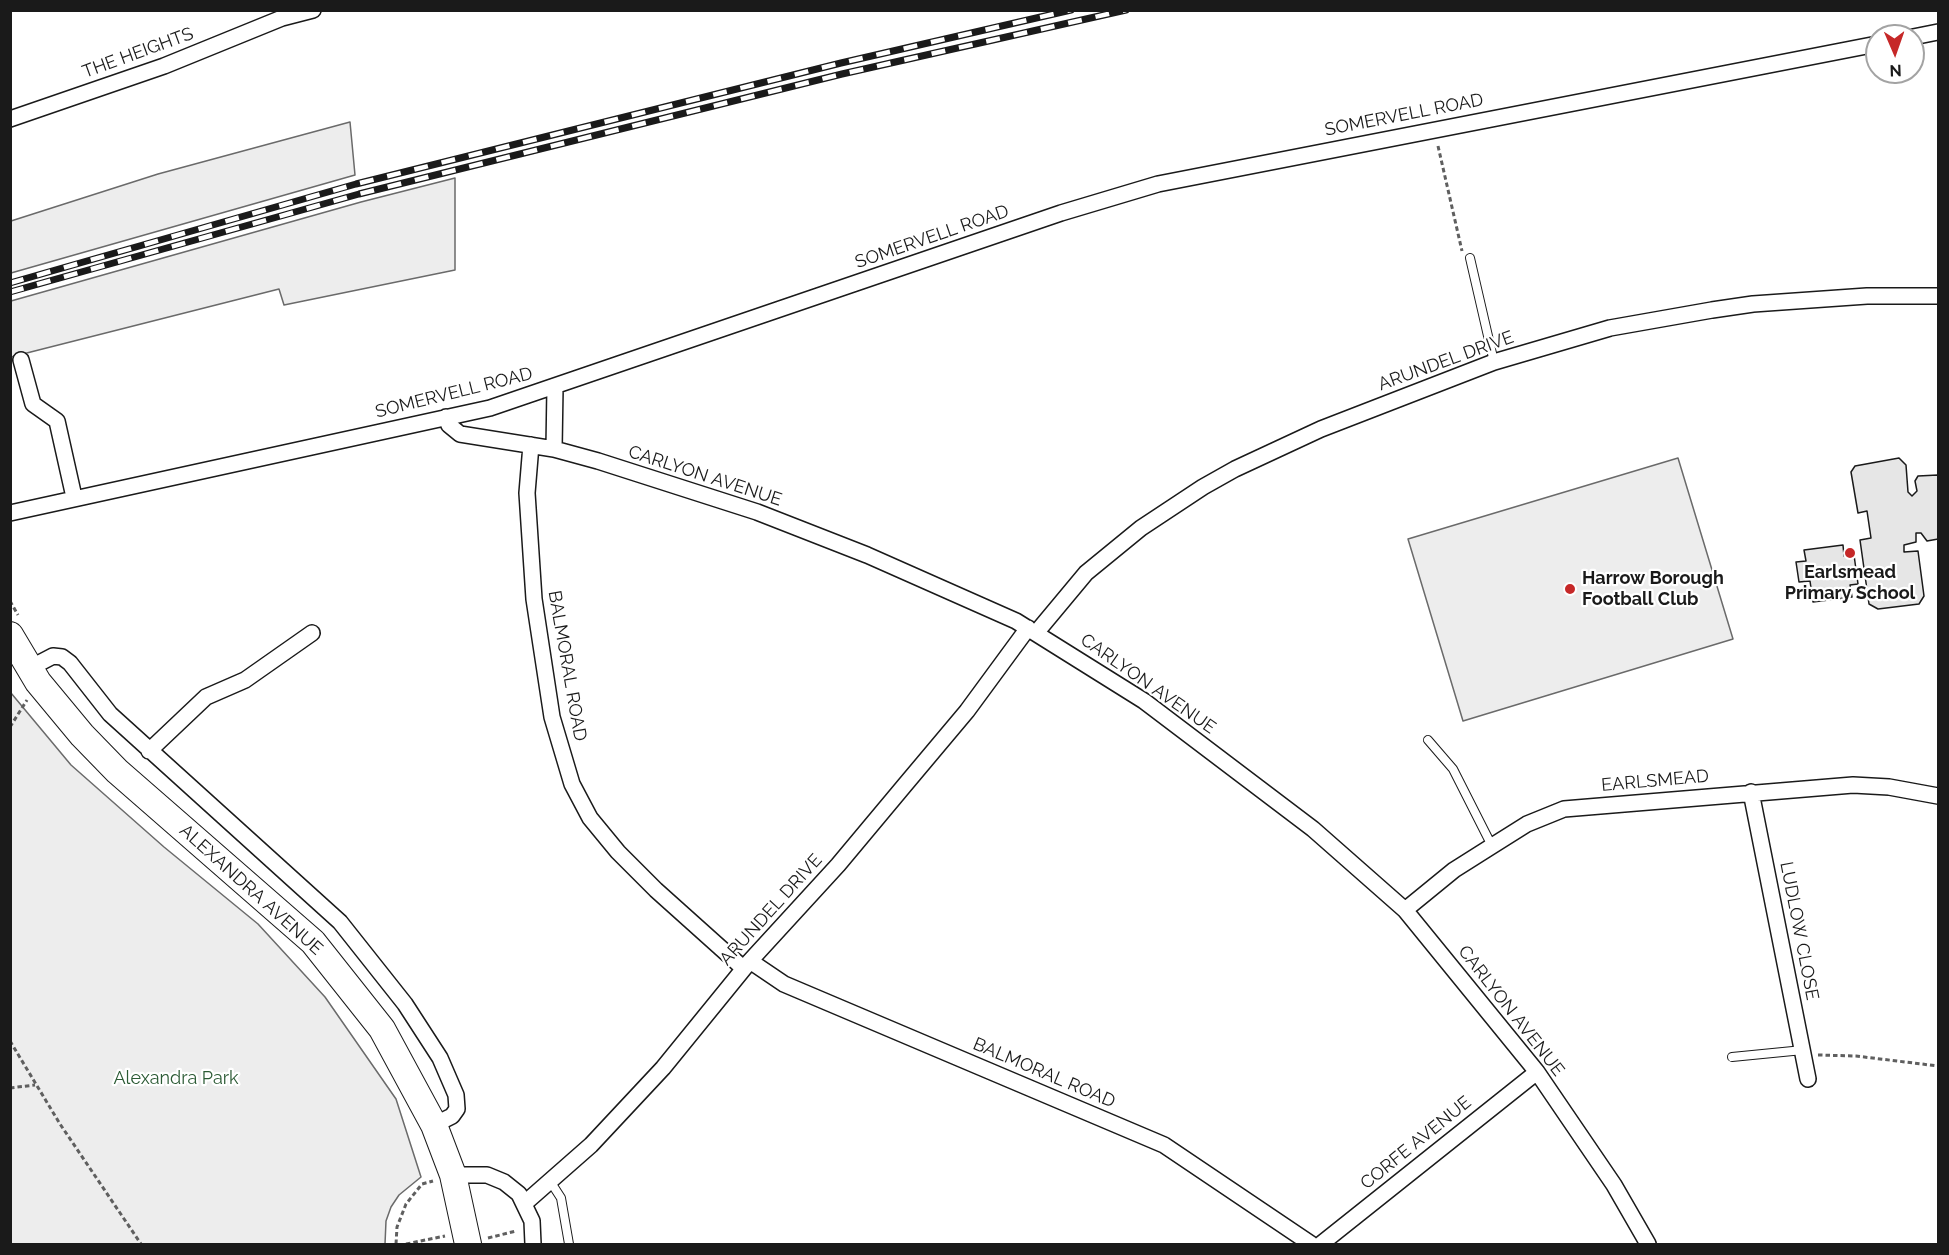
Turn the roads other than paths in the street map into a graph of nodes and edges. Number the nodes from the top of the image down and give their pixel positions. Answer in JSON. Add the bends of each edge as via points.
{"nodes":[{"id":1,"x":313,"y":10,"type":"edge"},
{"id":2,"x":1865,"y":46,"type":"edge"},
{"id":3,"x":10,"y":118,"type":"edge"},
{"id":4,"x":1470,"y":258,"type":"road end"},
{"id":5,"x":1938,"y":296,"type":"edge"},
{"id":6,"x":21,"y":360,"type":"dead end"},
{"id":7,"x":1494,"y":363,"type":"junction"},
{"id":8,"x":555,"y":387,"type":"junction"},
{"id":9,"x":446,"y":417,"type":"junction"},
{"id":10,"x":531,"y":445,"type":"junction"},
{"id":11,"x":554,"y":449,"type":"junction"},
{"id":12,"x":74,"y":497,"type":"junction"},
{"id":13,"x":10,"y":513,"type":"edge"},
{"id":14,"x":1032,"y":630,"type":"junction"},
{"id":15,"x":312,"y":633,"type":"dead end"},
{"id":16,"x":10,"y":635,"type":"edge"},
{"id":17,"x":34,"y":675,"type":"junction"},
{"id":18,"x":1428,"y":740,"type":"dead end"},
{"id":19,"x":149,"y":751,"type":"junction"},
{"id":20,"x":1751,"y":792,"type":"junction"},
{"id":21,"x":1938,"y":796,"type":"edge"},
{"id":22,"x":1492,"y":846,"type":"junction"},
{"id":23,"x":1405,"y":910,"type":"junction"},
{"id":24,"x":746,"y":964,"type":"junction"},
{"id":25,"x":1804,"y":1052,"type":"junction"},
{"id":26,"x":1732,"y":1057,"type":"dead end"},
{"id":27,"x":1537,"y":1072,"type":"junction"},
{"id":28,"x":1808,"y":1079,"type":"dead end"},
{"id":29,"x":434,"y":1125,"type":"junction"},
{"id":30,"x":453,"y":1175,"type":"junction"},
{"id":31,"x":550,"y":1181,"type":"junction"},
{"id":32,"x":525,"y":1203,"type":"junction"},
{"id":33,"x":476,"y":1242,"type":"edge"},
{"id":34,"x":533,"y":1245,"type":"edge"},
{"id":35,"x":569,"y":1245,"type":"edge"},
{"id":36,"x":1311,"y":1245,"type":"edge"},
{"id":37,"x":1321,"y":1245,"type":"edge"},
{"id":38,"x":1648,"y":1245,"type":"edge"}],
"edges":[{"from":1,"to":3,"type":"street","name":"THE HEIGHTS"},
{"from":2,"to":8,"type":"street","name":"SOMERVELL ROAD","via":[[1210,172],[1120,194]]},
{"from":4,"to":7,"type":"lane"},
{"from":5,"to":7,"type":"street","name":"ARUNDEL DRIVE","via":[[1867,296],[1712,310],[1610,328]]},
{"from":6,"to":12,"type":"street","via":[[33,404],[57,421]]},
{"from":7,"to":14,"type":"street","name":"ARUNDEL DRIVE","via":[[1357,414],[1280,447],[1203,487],[1141,528],[1093,567]]},
{"from":8,"to":9,"type":"street","name":"SOMERVELL ROAD"},
{"from":8,"to":11,"type":"street"},
{"from":9,"to":10,"type":"street","name":"CARLYON AVENUE","via":[[460,434]]},
{"from":9,"to":12,"type":"street","name":"SOMERVELL ROAD"},
{"from":10,"to":11,"type":"street","name":"CARLYON AVENUE"},
{"from":10,"to":24,"type":"street","name":"BALMORAL ROAD","via":[[528,504],[534,599],[552,717],[572,784],[590,818],[618,852],[664,898]]},
{"from":11,"to":14,"type":"street","name":"CARLYON AVENUE","via":[[757,512],[867,555]]},
{"from":12,"to":13,"type":"street","name":"SOMERVELL ROAD"},
{"from":14,"to":23,"type":"street","name":"CARLYON AVENUE","via":[[1144,701],[1313,829]]},
{"from":14,"to":24,"type":"street","name":"ARUNDEL DRIVE","via":[[904,786]]},
{"from":15,"to":19,"type":"street","via":[[250,677],[206,697]]},
{"from":16,"to":17,"type":"main road","name":"ALEXANDRA AVENUE"},
{"from":17,"to":19,"type":"street","via":[[53,656],[62,657],[110,714]]},
{"from":17,"to":29,"type":"main road","name":"ALEXANDRA AVENUE","via":[[117,771],[313,942],[382,1029]]},
{"from":18,"to":22,"type":"lane","via":[[1453,769]]},
{"from":19,"to":29,"type":"street","via":[[340,922],[383,975],[426,1034],[456,1095],[457,1109],[452,1116]]},
{"from":20,"to":21,"type":"street","name":"EARLSMEAD","via":[[1853,785]]},
{"from":20,"to":22,"type":"street","name":"EARLSMEAD","via":[[1564,809],[1527,824]]},
{"from":20,"to":25,"type":"street","name":"LUDLOW CLOSE"},
{"from":22,"to":23,"type":"street","name":"EARLSMEAD","via":[[1454,870]]},
{"from":23,"to":27,"type":"street","name":"CARLYON AVENUE"},
{"from":24,"to":31,"type":"street","name":"ARUNDEL DRIVE","via":[[638,1097]]},
{"from":24,"to":36,"type":"street","name":"BALMORAL ROAD","via":[[784,984],[1164,1144]]},
{"from":25,"to":26,"type":"lane"},
{"from":25,"to":28,"type":"street","name":"LUDLOW CLOSE"},
{"from":27,"to":37,"type":"street","name":"CORFE AVENUE"},
{"from":27,"to":38,"type":"street","name":"CARLYON AVENUE","via":[[1614,1185]]},
{"from":29,"to":30,"type":"main road","name":"ALEXANDRA AVENUE"},
{"from":30,"to":32,"type":"street","via":[[487,1175],[504,1182]]},
{"from":30,"to":33,"type":"main road","name":"ALEXANDRA AVENUE"},
{"from":31,"to":32,"type":"street","name":"ARUNDEL DRIVE"},
{"from":31,"to":35,"type":"lane","via":[[561,1198]]},
{"from":32,"to":34,"type":"street","via":[[533,1227]]}]}
